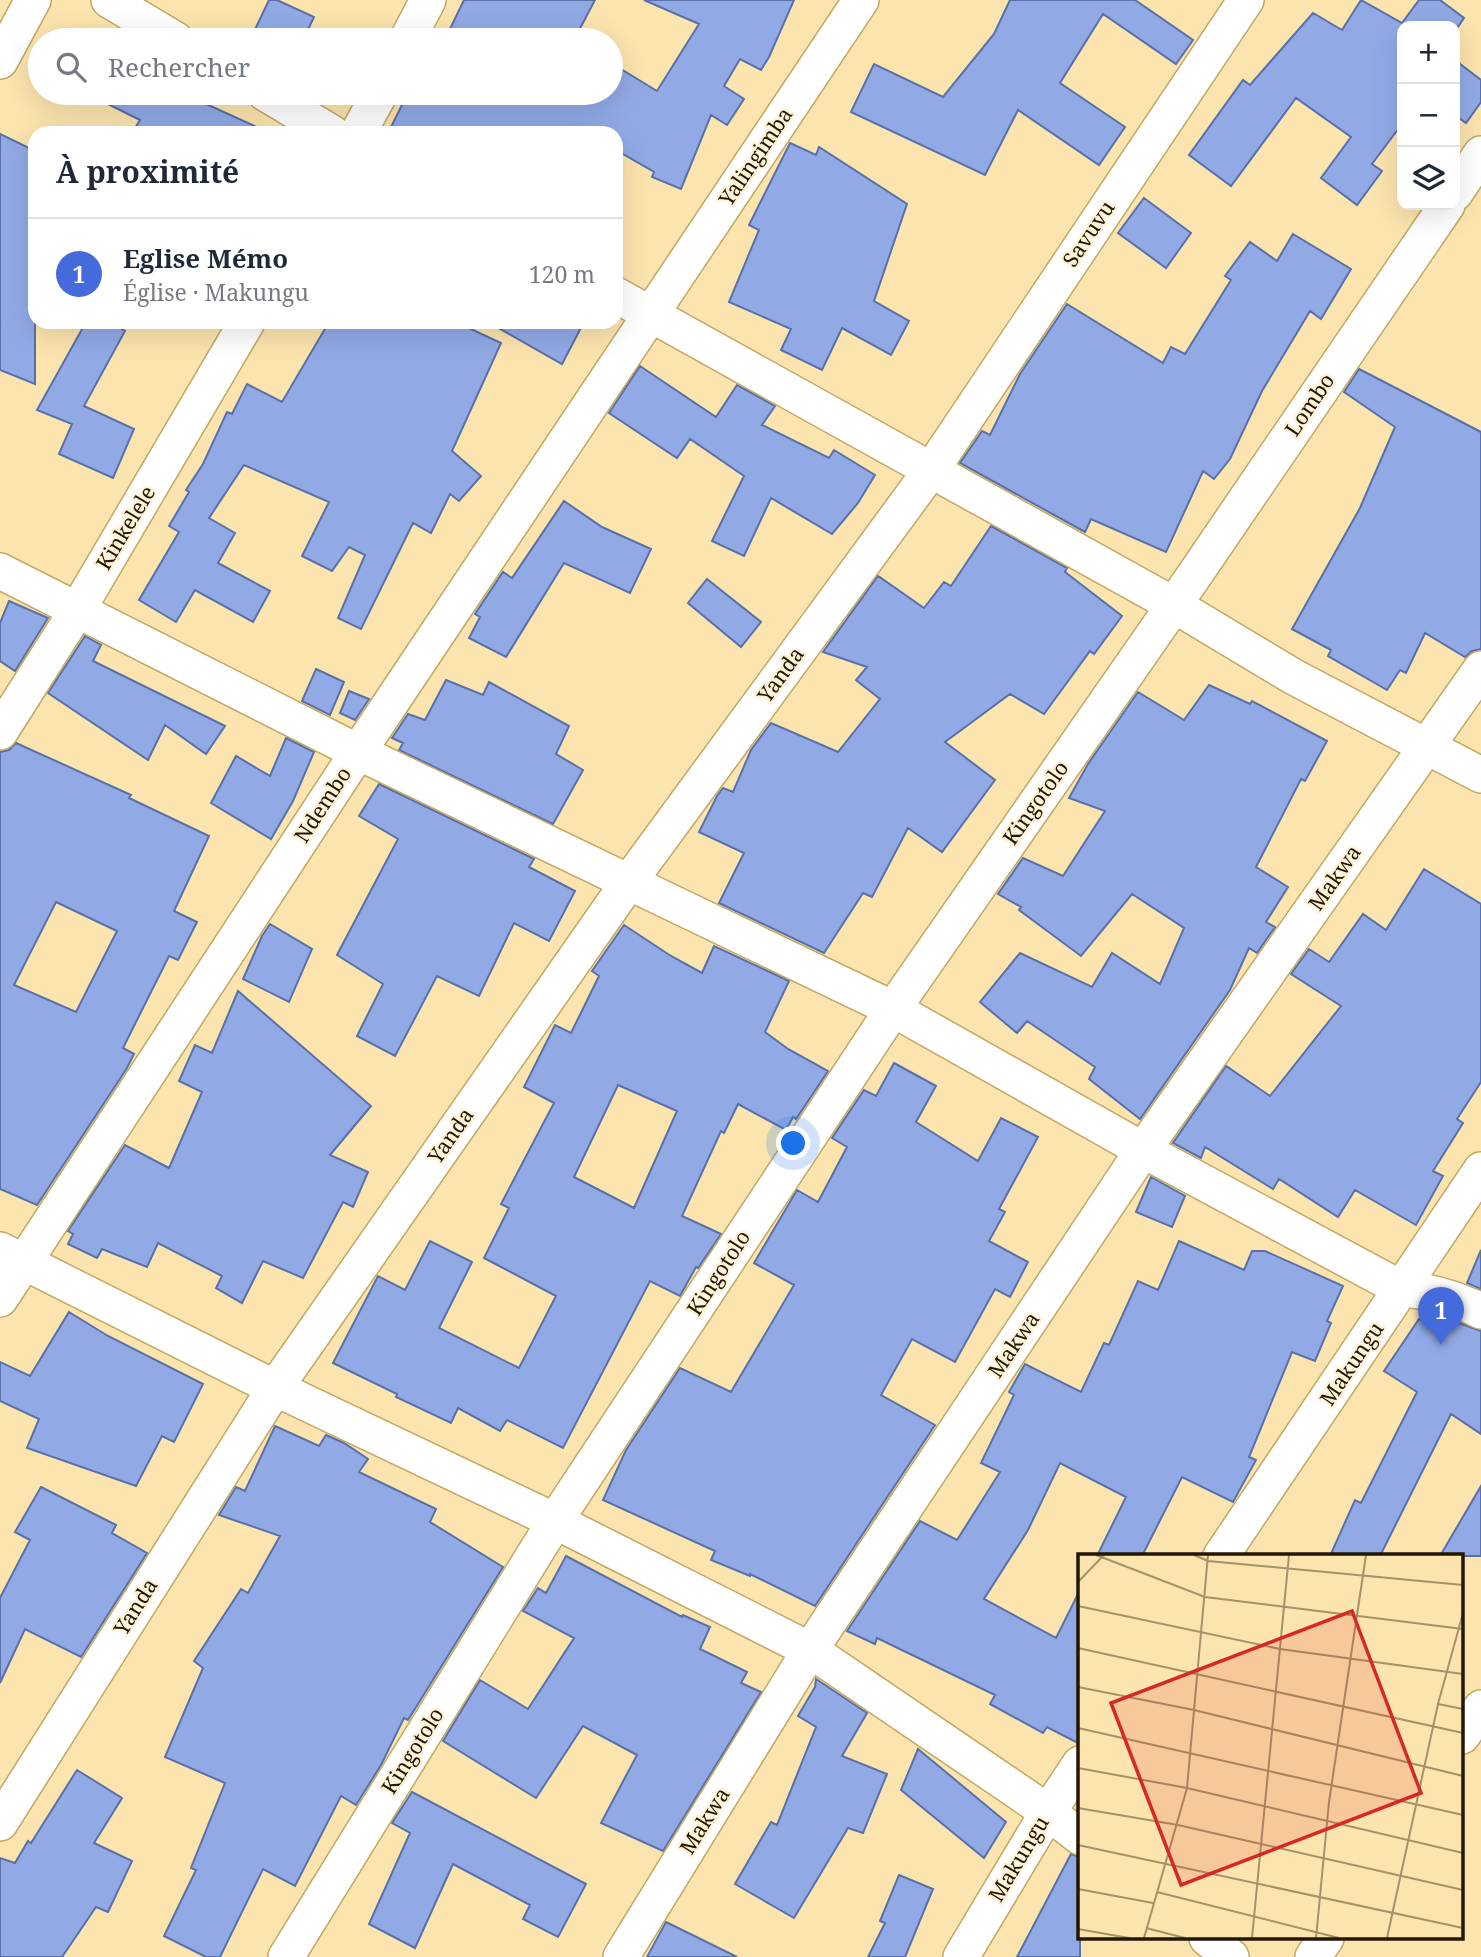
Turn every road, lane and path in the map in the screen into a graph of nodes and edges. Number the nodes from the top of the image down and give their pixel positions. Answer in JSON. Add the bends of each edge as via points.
{"nodes":[{"id":1,"x":33,"y":0,"type":"edge"},
{"id":2,"x":109,"y":0,"type":"edge"},
{"id":3,"x":429,"y":0,"type":"edge"},
{"id":4,"x":861,"y":0,"type":"edge"},
{"id":5,"x":1246,"y":0,"type":"edge"},
{"id":6,"x":156,"y":28,"type":"edge"},
{"id":7,"x":414,"y":28,"type":"edge"},
{"id":8,"x":0,"y":61,"type":"edge"},
{"id":9,"x":285,"y":105,"type":"edge"},
{"id":10,"x":373,"y":105,"type":"edge"},
{"id":11,"x":320,"y":126,"type":"edge"},
{"id":12,"x":362,"y":126,"type":"edge"},
{"id":13,"x":1481,"y":154,"type":"edge"},
{"id":14,"x":1460,"y":186,"type":"edge"},
{"id":15,"x":1444,"y":210,"type":"edge"},
{"id":16,"x":623,"y":299,"type":"edge"},
{"id":17,"x":651,"y":314,"type":"junction"},
{"id":18,"x":243,"y":329,"type":"edge"},
{"id":19,"x":932,"y":469,"type":"junction"},
{"id":20,"x":0,"y":571,"type":"edge"},
{"id":21,"x":1174,"y":605,"type":"junction"},
{"id":22,"x":78,"y":609,"type":"junction"},
{"id":23,"x":1481,"y":669,"type":"edge"},
{"id":24,"x":0,"y":732,"type":"edge"},
{"id":25,"x":1426,"y":747,"type":"junction"},
{"id":26,"x":358,"y":752,"type":"junction"},
{"id":27,"x":1481,"y":775,"type":"edge"},
{"id":28,"x":628,"y":883,"type":"junction"},
{"id":29,"x":893,"y":1009,"type":"junction"},
{"id":30,"x":1143,"y":1150,"type":"junction"},
{"id":31,"x":1481,"y":1170,"type":"edge"},
{"id":32,"x":11,"y":1255,"type":"edge"},
{"id":33,"x":1402,"y":1289,"type":"junction"},
{"id":34,"x":0,"y":1299,"type":"edge"},
{"id":35,"x":1481,"y":1311,"type":"edge"},
{"id":36,"x":275,"y":1388,"type":"junction"},
{"id":37,"x":555,"y":1521,"type":"junction"},
{"id":38,"x":1222,"y":1554,"type":"edge"},
{"id":39,"x":810,"y":1650,"type":"junction"},
{"id":40,"x":1481,"y":1708,"type":"edge"},
{"id":41,"x":1464,"y":1733,"type":"edge"},
{"id":42,"x":1078,"y":1766,"type":"edge"},
{"id":43,"x":1048,"y":1812,"type":"junction"},
{"id":44,"x":0,"y":1823,"type":"edge"},
{"id":45,"x":1078,"y":1836,"type":"edge"},
{"id":46,"x":1210,"y":1940,"type":"edge"},
{"id":47,"x":1325,"y":1940,"type":"edge"},
{"id":48,"x":286,"y":1957,"type":"edge"},
{"id":49,"x":621,"y":1957,"type":"edge"},
{"id":50,"x":961,"y":1957,"type":"edge"},
{"id":51,"x":1231,"y":1957,"type":"edge"},
{"id":52,"x":1313,"y":1957,"type":"edge"}],
"edges":[{"from":1,"to":8,"type":"street"},
{"from":2,"to":6,"type":"street"},
{"from":3,"to":7,"type":"street"},
{"from":4,"to":17,"type":"street","name":"Yalingimba"},
{"from":5,"to":19,"type":"street","name":"Savuvu"},
{"from":9,"to":11,"type":"street"},
{"from":10,"to":12,"type":"street"},
{"from":13,"to":14,"type":"street"},
{"from":15,"to":21,"type":"street","name":"Lombo"},
{"from":16,"to":17,"type":"street"},
{"from":17,"to":19,"type":"street"},
{"from":17,"to":26,"type":"street","name":"Ndembo"},
{"from":18,"to":22,"type":"street","name":"Kinkelele"},
{"from":19,"to":21,"type":"street"},
{"from":19,"to":28,"type":"street","name":"Yanda"},
{"from":20,"to":22,"type":"street"},
{"from":21,"to":25,"type":"street","via":[[1294,677]]},
{"from":21,"to":29,"type":"street","name":"Kingotolo"},
{"from":22,"to":24,"type":"street","name":"Kinkelele"},
{"from":22,"to":26,"type":"street"},
{"from":23,"to":25,"type":"street","name":"Makwa"},
{"from":25,"to":27,"type":"street"},
{"from":25,"to":30,"type":"street","name":"Makwa"},
{"from":26,"to":28,"type":"street"},
{"from":26,"to":32,"type":"street","name":"Ndembo"},
{"from":28,"to":29,"type":"street"},
{"from":28,"to":36,"type":"street","name":"Yanda"},
{"from":29,"to":30,"type":"street"},
{"from":29,"to":37,"type":"street","name":"Kingotolo"},
{"from":30,"to":33,"type":"street"},
{"from":30,"to":39,"type":"street","name":"Makwa"},
{"from":31,"to":33,"type":"street","name":"Makungu"},
{"from":32,"to":34,"type":"street","name":"Ndembo"},
{"from":32,"to":36,"type":"street"},
{"from":33,"to":35,"type":"street","via":[[1430,1291]]},
{"from":33,"to":38,"type":"street","name":"Makungu"},
{"from":36,"to":37,"type":"street"},
{"from":36,"to":44,"type":"street","name":"Yanda"},
{"from":37,"to":39,"type":"street"},
{"from":37,"to":48,"type":"street","name":"Kingotolo"},
{"from":39,"to":43,"type":"street"},
{"from":39,"to":49,"type":"street","name":"Makwa"},
{"from":40,"to":41,"type":"street"},
{"from":42,"to":43,"type":"street","name":"Makungu"},
{"from":43,"to":45,"type":"street"},
{"from":43,"to":50,"type":"street","name":"Makungu"},
{"from":46,"to":51,"type":"street"},
{"from":47,"to":52,"type":"street"}]}
